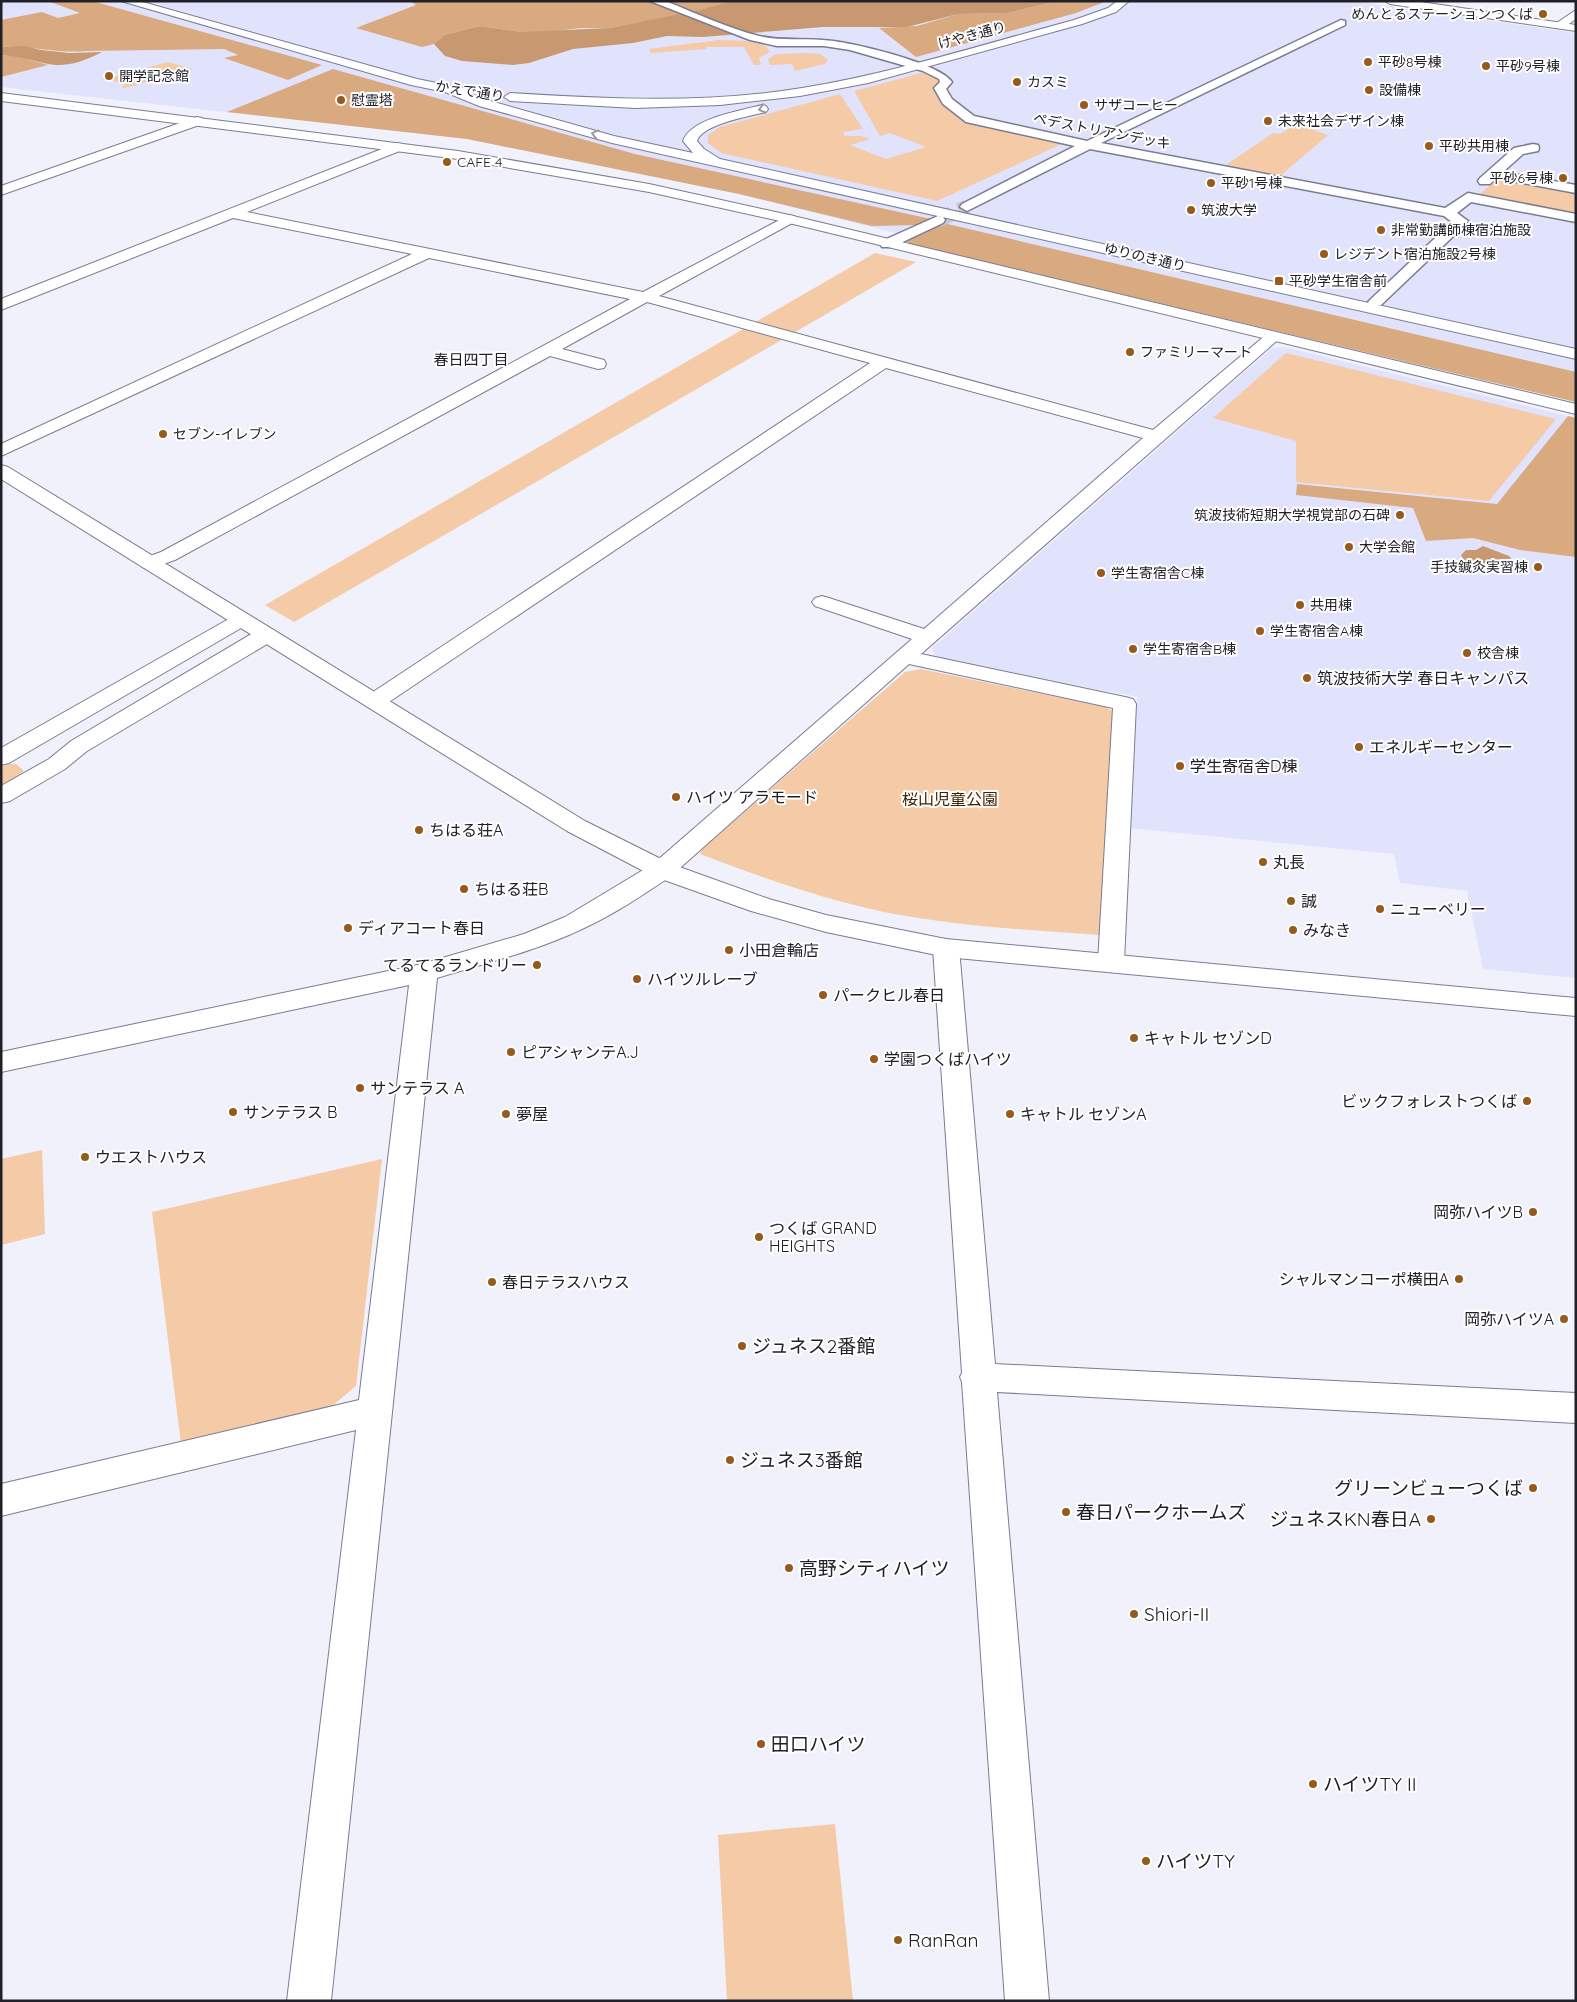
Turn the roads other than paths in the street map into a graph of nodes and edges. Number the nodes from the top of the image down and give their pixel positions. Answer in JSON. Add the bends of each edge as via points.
{"nodes":[{"id":1,"x":126,"y":1,"type":"edge"},
{"id":2,"x":656,"y":1,"type":"edge"},
{"id":3,"x":1124,"y":1,"type":"edge"},
{"id":4,"x":1390,"y":1,"type":"edge"},
{"id":5,"x":1576,"y":13,"type":"edge"},
{"id":6,"x":1341,"y":24,"type":"dead end"},
{"id":7,"x":1558,"y":26,"type":"junction"},
{"id":8,"x":1576,"y":28,"type":"edge"},
{"id":9,"x":916,"y":66,"type":"junction"},
{"id":10,"x":824,"y":88,"type":"junction"},
{"id":11,"x":450,"y":90,"type":"junction"},
{"id":12,"x":6,"y":99,"type":"edge"},
{"id":13,"x":197,"y":121,"type":"junction"},
{"id":14,"x":630,"y":134,"type":"dead end"},
{"id":15,"x":1091,"y":144,"type":"junction"},
{"id":16,"x":642,"y":145,"type":"junction"},
{"id":17,"x":397,"y":147,"type":"junction"},
{"id":18,"x":1533,"y":148,"type":"dead end"},
{"id":19,"x":714,"y":160,"type":"junction"},
{"id":20,"x":1493,"y":174,"type":"junction"},
{"id":21,"x":1576,"y":189,"type":"edge"},
{"id":22,"x":1,"y":190,"type":"edge"},
{"id":23,"x":1468,"y":197,"type":"junction"},
{"id":24,"x":967,"y":207,"type":"tunnel mouth"},
{"id":25,"x":232,"y":213,"type":"junction"},
{"id":26,"x":1448,"y":213,"type":"junction"},
{"id":27,"x":1576,"y":218,"type":"edge"},
{"id":28,"x":789,"y":220,"type":"junction"},
{"id":29,"x":938,"y":220,"type":"tunnel mouth"},
{"id":30,"x":888,"y":244,"type":"junction"},
{"id":31,"x":428,"y":253,"type":"junction"},
{"id":32,"x":1,"y":285,"type":"edge"},
{"id":33,"x":29,"y":294,"type":"junction"},
{"id":34,"x":646,"y":297,"type":"junction"},
{"id":35,"x":1376,"y":302,"type":"dead end"},
{"id":36,"x":1,"y":305,"type":"edge"},
{"id":37,"x":1273,"y":336,"type":"junction"},
{"id":38,"x":548,"y":350,"type":"junction"},
{"id":39,"x":1576,"y":354,"type":"edge"},
{"id":40,"x":883,"y":362,"type":"junction"},
{"id":41,"x":598,"y":364,"type":"dead end"},
{"id":42,"x":1576,"y":409,"type":"edge"},
{"id":43,"x":1156,"y":436,"type":"junction"},
{"id":44,"x":1,"y":451,"type":"edge"},
{"id":45,"x":1,"y":471,"type":"edge"},
{"id":46,"x":149,"y":563,"type":"junction"},
{"id":47,"x":822,"y":602,"type":"dead end"},
{"id":48,"x":241,"y":620,"type":"junction"},
{"id":49,"x":266,"y":636,"type":"junction"},
{"id":50,"x":927,"y":637,"type":"junction"},
{"id":51,"x":905,"y":657,"type":"junction"},
{"id":52,"x":375,"y":701,"type":"junction"},
{"id":53,"x":1,"y":732,"type":"edge"},
{"id":54,"x":23,"y":745,"type":"junction"},
{"id":55,"x":1,"y":758,"type":"edge"},
{"id":56,"x":57,"y":764,"type":"junction"},
{"id":57,"x":1,"y":796,"type":"edge"},
{"id":58,"x":662,"y":870,"type":"junction"},
{"id":59,"x":946,"y":948,"type":"junction"},
{"id":60,"x":1112,"y":962,"type":"junction"},
{"id":61,"x":424,"y":973,"type":"junction"},
{"id":62,"x":1576,"y":1007,"type":"edge"},
{"id":63,"x":1,"y":1062,"type":"edge"},
{"id":64,"x":977,"y":1377,"type":"junction"},
{"id":65,"x":1576,"y":1408,"type":"edge"},
{"id":66,"x":375,"y":1411,"type":"junction"},
{"id":67,"x":1,"y":1500,"type":"edge"},
{"id":68,"x":309,"y":2001,"type":"edge"},
{"id":69,"x":1027,"y":2001,"type":"edge"}],
"edges":[{"from":1,"to":11,"type":"street","name":"かえで通り"},
{"from":2,"to":9,"type":"street","name":"ペデストリアンデッキ","via":[[766,41],[850,46]]},
{"from":3,"to":9,"type":"street","name":"けやき通り","via":[[1112,10],[1078,22]]},
{"from":4,"to":7,"type":"street"},
{"from":5,"to":7,"type":"street"},
{"from":6,"to":15,"type":"street"},
{"from":7,"to":8,"type":"street"},
{"from":9,"to":10,"type":"street","name":"けやき通り"},
{"from":9,"to":15,"type":"street","name":"ペデストリアンデッキ","via":[[943,77],[946,82],[940,88],[941,92],[970,119]]},
{"from":10,"to":11,"type":"street","name":"かえで通り","via":[[633,109]]},
{"from":10,"to":19,"type":"street","one_way":true,"via":[[697,130],[690,141],[699,152]]},
{"from":16,"to":11,"type":"street","one_way":true,"via":[[483,103]]},
{"from":12,"to":13,"type":"street"},
{"from":13,"to":17,"type":"street"},
{"from":13,"to":22,"type":"street"},
{"from":14,"to":16,"type":"street"},
{"from":15,"to":24,"type":"street"},
{"from":15,"to":26,"type":"street","name":"ペデストリアンデッキ"},
{"from":16,"to":19,"type":"street"},
{"from":17,"to":25,"type":"street"},
{"from":17,"to":28,"type":"street","via":[[507,162],[639,186]]},
{"from":18,"to":20,"type":"street","via":[[1519,151]]},
{"from":19,"to":39,"type":"street","name":"ゆりのき通り"},
{"from":20,"to":21,"type":"street"},
{"from":20,"to":23,"type":"street"},
{"from":23,"to":26,"type":"street"},
{"from":23,"to":27,"type":"street"},
{"from":25,"to":31,"type":"street"},
{"from":25,"to":33,"type":"street"},
{"from":26,"to":35,"type":"street","via":[[1461,221]]},
{"from":28,"to":30,"type":"street"},
{"from":28,"to":34,"type":"street"},
{"from":29,"to":30,"type":"street"},
{"from":30,"to":37,"type":"street"},
{"from":31,"to":34,"type":"street"},
{"from":31,"to":44,"type":"street"},
{"from":32,"to":33,"type":"street"},
{"from":33,"to":36,"type":"street"},
{"from":34,"to":38,"type":"street"},
{"from":34,"to":40,"type":"street"},
{"from":37,"to":42,"type":"street"},
{"from":37,"to":43,"type":"street"},
{"from":38,"to":41,"type":"street"},
{"from":38,"to":46,"type":"street","via":[[168,556]]},
{"from":40,"to":43,"type":"street"},
{"from":40,"to":52,"type":"street"},
{"from":43,"to":50,"type":"street"},
{"from":45,"to":46,"type":"street"},
{"from":46,"to":48,"type":"street"},
{"from":47,"to":50,"type":"street"},
{"from":48,"to":49,"type":"street"},
{"from":48,"to":54,"type":"street"},
{"from":49,"to":52,"type":"street"},
{"from":49,"to":56,"type":"street","via":[[79,746]]},
{"from":50,"to":51,"type":"street"},
{"from":51,"to":58,"type":"street"},
{"from":51,"to":60,"type":"street","via":[[1125,704]]},
{"from":52,"to":58,"type":"street","via":[[576,826]]},
{"from":53,"to":54,"type":"street"},
{"from":54,"to":55,"type":"street"},
{"from":54,"to":56,"type":"street"},
{"from":56,"to":57,"type":"street"},
{"from":58,"to":59,"type":"street","via":[[760,905],[826,923]]},
{"from":58,"to":61,"type":"street","via":[[574,923],[533,940]]},
{"from":59,"to":60,"type":"street"},
{"from":59,"to":64,"type":"street"},
{"from":60,"to":62,"type":"street"},
{"from":61,"to":63,"type":"street"},
{"from":61,"to":66,"type":"street"},
{"from":64,"to":65,"type":"street"},
{"from":64,"to":69,"type":"street"},
{"from":66,"to":67,"type":"street"},
{"from":66,"to":68,"type":"street"}]}
